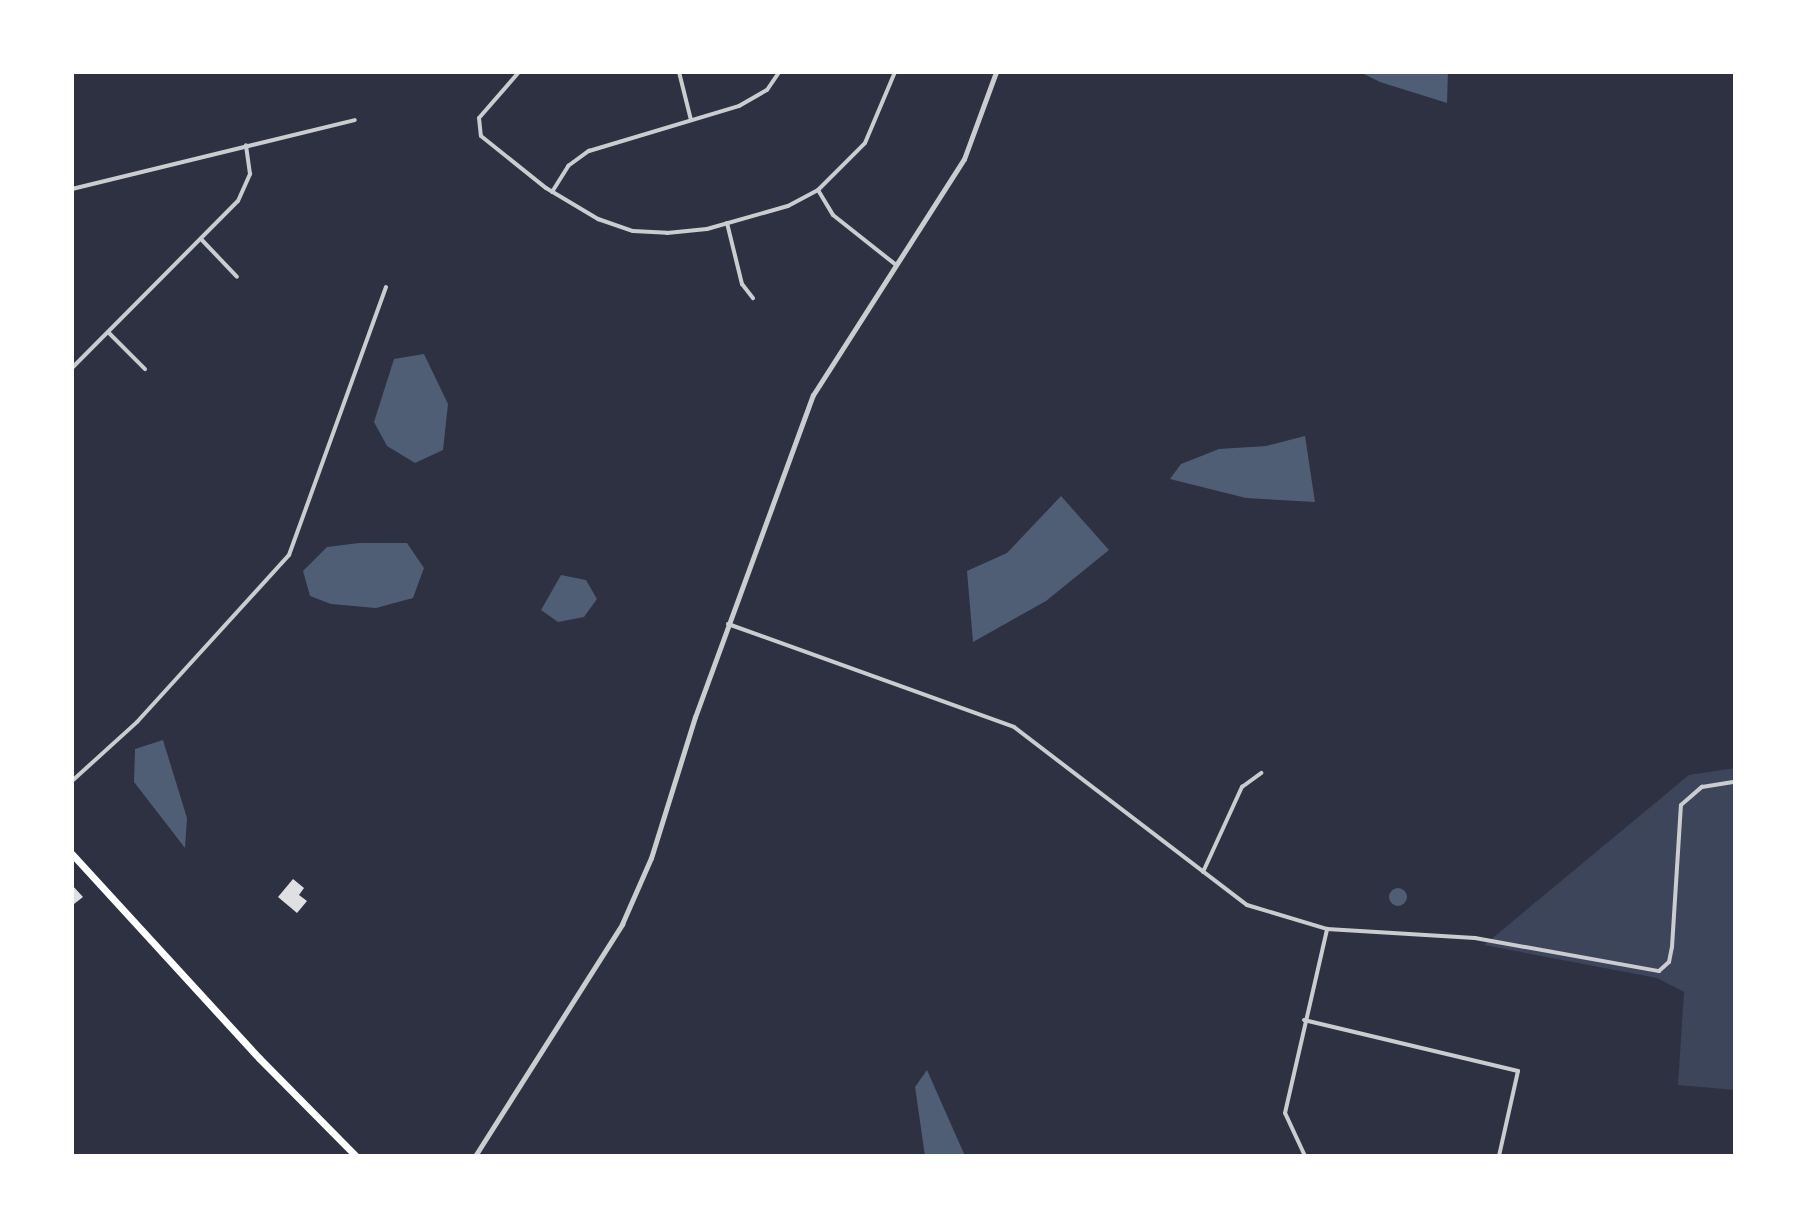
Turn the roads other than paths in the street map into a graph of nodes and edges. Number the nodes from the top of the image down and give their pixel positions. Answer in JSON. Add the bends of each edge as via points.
{"nodes":[{"id":1,"x":519,"y":72,"type":"edge"},
{"id":2,"x":679,"y":72,"type":"edge"},
{"id":3,"x":779,"y":72,"type":"edge"},
{"id":4,"x":895,"y":72,"type":"edge"},
{"id":5,"x":996,"y":72,"type":"edge"},
{"id":6,"x":355,"y":120,"type":"dead end"},
{"id":7,"x":691,"y":121,"type":"junction"},
{"id":8,"x":246,"y":145,"type":"junction"},
{"id":9,"x":72,"y":189,"type":"edge"},
{"id":10,"x":818,"y":190,"type":"junction"},
{"id":11,"x":552,"y":192,"type":"junction"},
{"id":12,"x":727,"y":223,"type":"junction"},
{"id":13,"x":201,"y":239,"type":"junction"},
{"id":14,"x":896,"y":265,"type":"junction"},
{"id":15,"x":237,"y":277,"type":"dead end"},
{"id":16,"x":386,"y":287,"type":"dead end"},
{"id":17,"x":753,"y":298,"type":"dead end"},
{"id":18,"x":109,"y":333,"type":"junction"},
{"id":19,"x":72,"y":368,"type":"edge"},
{"id":20,"x":145,"y":369,"type":"dead end"},
{"id":21,"x":728,"y":624,"type":"junction"},
{"id":22,"x":1261,"y":773,"type":"dead end"},
{"id":23,"x":72,"y":781,"type":"edge"},
{"id":24,"x":1735,"y":782,"type":"edge"},
{"id":25,"x":72,"y":854,"type":"edge"},
{"id":26,"x":1203,"y":873,"type":"junction"},
{"id":27,"x":1327,"y":929,"type":"junction"},
{"id":28,"x":1304,"y":1020,"type":"junction"},
{"id":29,"x":356,"y":1156,"type":"edge"},
{"id":30,"x":475,"y":1156,"type":"edge"},
{"id":31,"x":1305,"y":1156,"type":"edge"},
{"id":32,"x":1499,"y":1156,"type":"edge"}],
"edges":[{"from":1,"to":11,"type":"street","via":[[489,104],[477,126],[499,154]]},
{"from":2,"to":7,"type":"street"},
{"from":3,"to":7,"type":"street","via":[[753,100]]},
{"from":4,"to":10,"type":"street","via":[[865,143]]},
{"from":5,"to":14,"type":"street","via":[[964,159]]},
{"from":6,"to":8,"type":"street"},
{"from":7,"to":11,"type":"street","via":[[589,151],[568,166]]},
{"from":8,"to":9,"type":"street"},
{"from":8,"to":13,"type":"street","via":[[246,190]]},
{"from":10,"to":12,"type":"street","via":[[788,206]]},
{"from":10,"to":14,"type":"street","via":[[833,215]]},
{"from":11,"to":12,"type":"street","via":[[598,219],[633,231],[667,233]]},
{"from":12,"to":17,"type":"street","via":[[742,284]]},
{"from":13,"to":15,"type":"street"},
{"from":13,"to":18,"type":"street"},
{"from":14,"to":21,"type":"street","via":[[813,395]]},
{"from":16,"to":23,"type":"street","via":[[289,555],[137,722]]},
{"from":18,"to":19,"type":"street"},
{"from":18,"to":20,"type":"street"},
{"from":21,"to":26,"type":"street","via":[[1014,727]]},
{"from":21,"to":30,"type":"street","via":[[651,858],[622,924]]},
{"from":22,"to":26,"type":"street","via":[[1242,787]]},
{"from":24,"to":27,"type":"street","via":[[1702,787],[1681,805],[1672,947],[1669,962],[1659,971],[1475,938]]},
{"from":25,"to":29,"type":"main road"},
{"from":26,"to":27,"type":"street","via":[[1247,905]]},
{"from":27,"to":28,"type":"street"},
{"from":28,"to":31,"type":"street","via":[[1285,1113]]},
{"from":28,"to":32,"type":"street","via":[[1518,1071]]}]}
